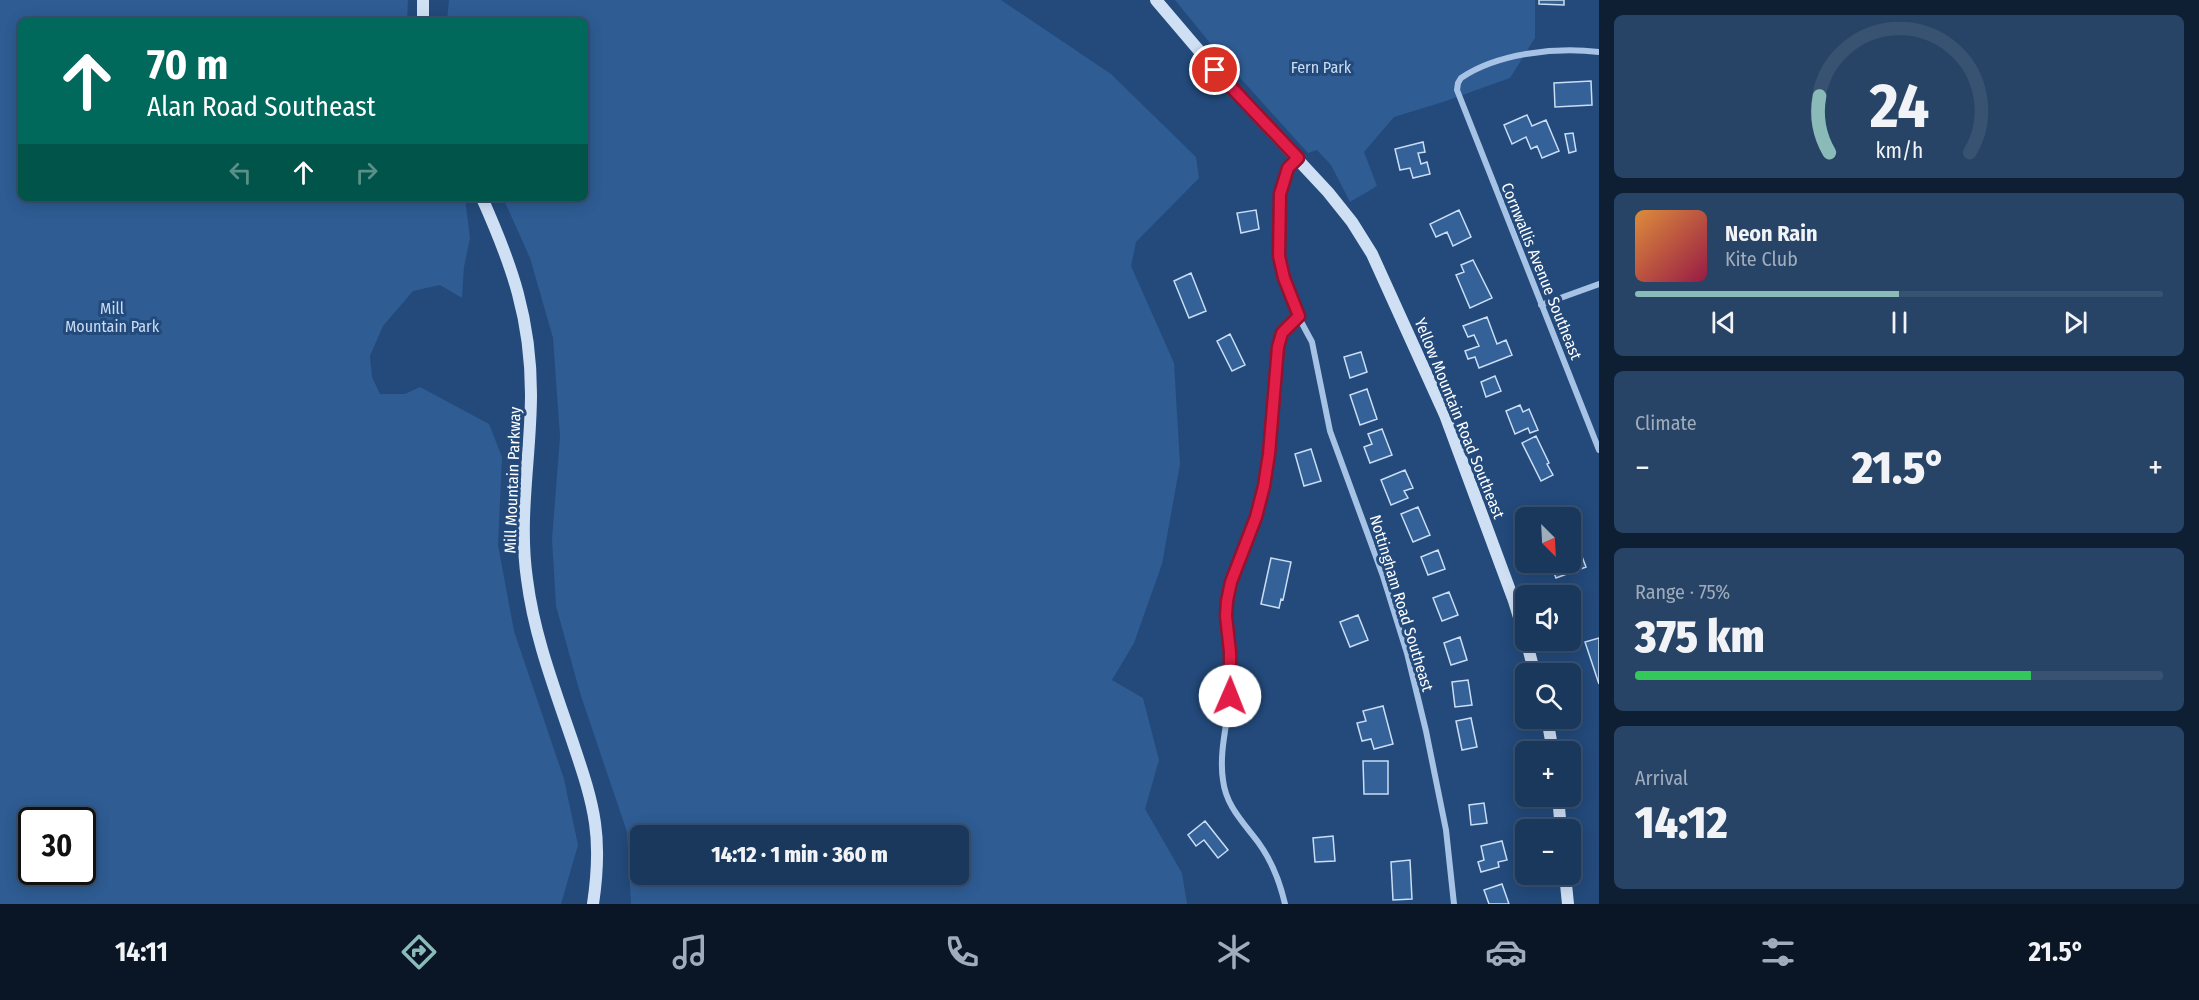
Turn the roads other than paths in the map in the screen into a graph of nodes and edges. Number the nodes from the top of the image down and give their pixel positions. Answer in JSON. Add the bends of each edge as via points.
{"nodes":[{"id":1,"x":423,"y":0,"type":"edge"},
{"id":2,"x":1156,"y":0,"type":"edge"},
{"id":3,"x":423,"y":18,"type":"edge"},
{"id":4,"x":1599,"y":52,"type":"edge"},
{"id":5,"x":1298,"y":158,"type":"junction"},
{"id":6,"x":483,"y":201,"type":"edge"},
{"id":7,"x":1599,"y":284,"type":"edge"},
{"id":8,"x":1541,"y":305,"type":"junction"},
{"id":9,"x":1299,"y":316,"type":"junction"},
{"id":10,"x":1599,"y":450,"type":"edge"},
{"id":11,"x":1515,"y":604,"type":"edge"},
{"id":12,"x":1566,"y":885,"type":"edge"},
{"id":13,"x":593,"y":904,"type":"edge"},
{"id":14,"x":1284,"y":904,"type":"edge"},
{"id":15,"x":1454,"y":904,"type":"edge"},
{"id":16,"x":1568,"y":904,"type":"edge"}],
"edges":[{"from":1,"to":3,"type":"street"},
{"from":2,"to":5,"type":"street","name":"Yellow Mountain Road Southeast","via":[[1230,87]]},
{"from":4,"to":8,"type":"street","name":"Cornwallis Avenue Southeast","via":[[1557,50],[1502,60],[1461,78],[1457,90]]},
{"from":5,"to":9,"type":"street","name":"Nottingham Road Southeast","via":[[1288,168],[1280,194],[1279,256]]},
{"from":5,"to":11,"type":"street","name":"Yellow Mountain Road Southeast","via":[[1352,222],[1397,305],[1445,415]]},
{"from":6,"to":13,"type":"street","name":"Mill Mountain Parkway","via":[[506,252],[525,321],[531,396],[525,503],[526,577],[542,650],[578,756],[595,821],[598,849]]},
{"from":7,"to":8,"type":"street"},
{"from":8,"to":10,"type":"street","name":"Cornwallis Avenue Southeast"},
{"from":9,"to":14,"type":"street","via":[[1282,333],[1278,347],[1264,486],[1231,582],[1226,616],[1231,682],[1221,764],[1233,810],[1272,866]]},
{"from":9,"to":15,"type":"street","name":"Nottingham Road Southeast","via":[[1312,342],[1330,431],[1407,653],[1446,830]]},
{"from":12,"to":16,"type":"street"}]}
